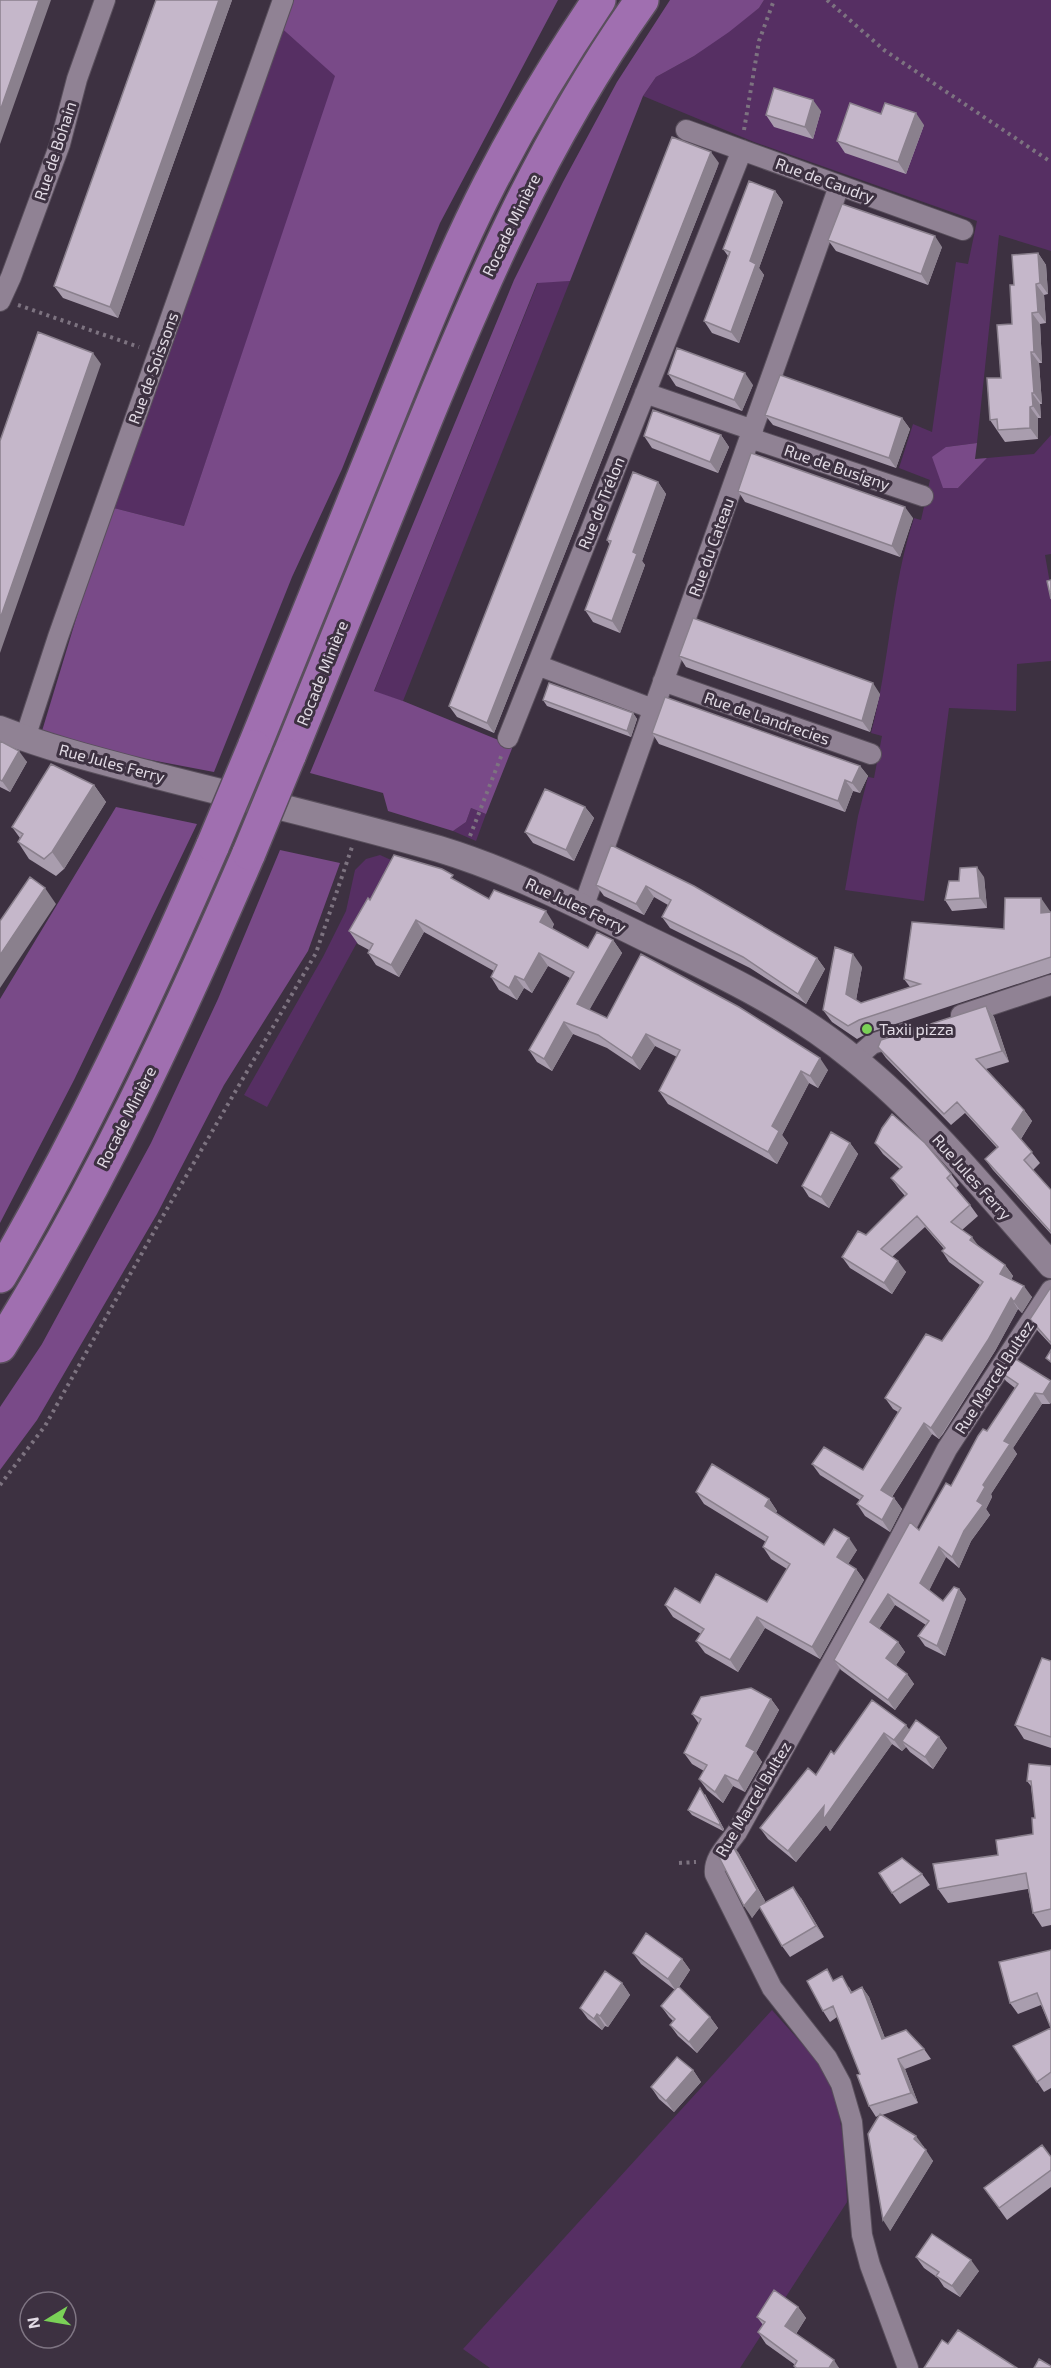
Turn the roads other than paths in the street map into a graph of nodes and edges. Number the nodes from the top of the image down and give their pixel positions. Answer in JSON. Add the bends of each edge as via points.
{"nodes":[{"id":1,"x":105,"y":0,"type":"edge"},
{"id":2,"x":283,"y":0,"type":"edge"},
{"id":3,"x":599,"y":0,"type":"edge"},
{"id":4,"x":642,"y":0,"type":"edge"},
{"id":5,"x":686,"y":130,"type":"dead end"},
{"id":6,"x":742,"y":150,"type":"junction"},
{"id":7,"x":840,"y":186,"type":"junction"},
{"id":8,"x":963,"y":230,"type":"dead end"},
{"id":9,"x":0,"y":300,"type":"edge"},
{"id":10,"x":645,"y":393,"type":"junction"},
{"id":11,"x":751,"y":434,"type":"junction"},
{"id":12,"x":923,"y":496,"type":"dead end"},
{"id":13,"x":537,"y":665,"type":"junction"},
{"id":14,"x":663,"y":681,"type":"junction"},
{"id":15,"x":653,"y":709,"type":"junction"},
{"id":16,"x":0,"y":729,"type":"edge"},
{"id":17,"x":25,"y":738,"type":"junction"},
{"id":18,"x":508,"y":738,"type":"road end"},
{"id":19,"x":871,"y":754,"type":"dead end"},
{"id":20,"x":583,"y":908,"type":"junction"},
{"id":21,"x":1051,"y":985,"type":"edge"},
{"id":22,"x":855,"y":1059,"type":"junction"},
{"id":23,"x":1051,"y":1265,"type":"edge"},
{"id":24,"x":0,"y":1276,"type":"edge"},
{"id":25,"x":1051,"y":1290,"type":"edge"},
{"id":26,"x":0,"y":1346,"type":"edge"},
{"id":27,"x":909,"y":2368,"type":"edge"}],
"edges":[{"from":1,"to":9,"type":"street","name":"Rue de Bohain","via":[[77,79],[60,144]]},
{"from":2,"to":17,"type":"street","name":"Rue de Soissons","via":[[57,637]]},
{"from":3,"to":24,"type":"highway","bridge":true,"via":[[544,84],[463,239],[157,974],[72,1145]]},
{"from":4,"to":26,"type":"highway","name":"Rocade Minière","bridge":true,"via":[[578,97],[501,242],[449,360],[249,853],[181,1007],[129,1115]]},
{"from":5,"to":6,"type":"street","name":"Rue de Caudry"},
{"from":6,"to":7,"type":"street","name":"Rue de Caudry"},
{"from":6,"to":10,"type":"street","name":"Rue de Trélon"},
{"from":7,"to":8,"type":"street","name":"Rue de Caudry"},
{"from":7,"to":11,"type":"street","name":"Rue du Cateau"},
{"from":10,"to":11,"type":"street","name":"Rue de Busigny"},
{"from":10,"to":13,"type":"street","name":"Rue de Trélon"},
{"from":11,"to":12,"type":"street","name":"Rue de Busigny"},
{"from":11,"to":14,"type":"street","name":"Rue du Cateau"},
{"from":13,"to":15,"type":"street"},
{"from":13,"to":18,"type":"street","name":"Rue de Trélon"},
{"from":14,"to":15,"type":"street","name":"Rue du Cateau"},
{"from":14,"to":19,"type":"street","name":"Rue de Landrecies"},
{"from":15,"to":20,"type":"street","name":"Rue du Cateau"},
{"from":16,"to":17,"type":"street","name":"Rue Jules Ferry"},
{"from":17,"to":20,"type":"street","name":"Rue Jules Ferry","via":[[462,857]]},
{"from":20,"to":22,"type":"street","name":"Rue Jules Ferry","via":[[746,988],[817,1030]]},
{"from":21,"to":22,"type":"street","via":[[872,1044]]},
{"from":22,"to":23,"type":"street","name":"Rue Jules Ferry","via":[[916,1115]]},
{"from":25,"to":27,"type":"street","name":"Rue Marcel Bultez","via":[[947,1449],[879,1578],[714,1868],[772,1988],[827,2058],[841,2084],[852,2122],[864,2242]]}]}
